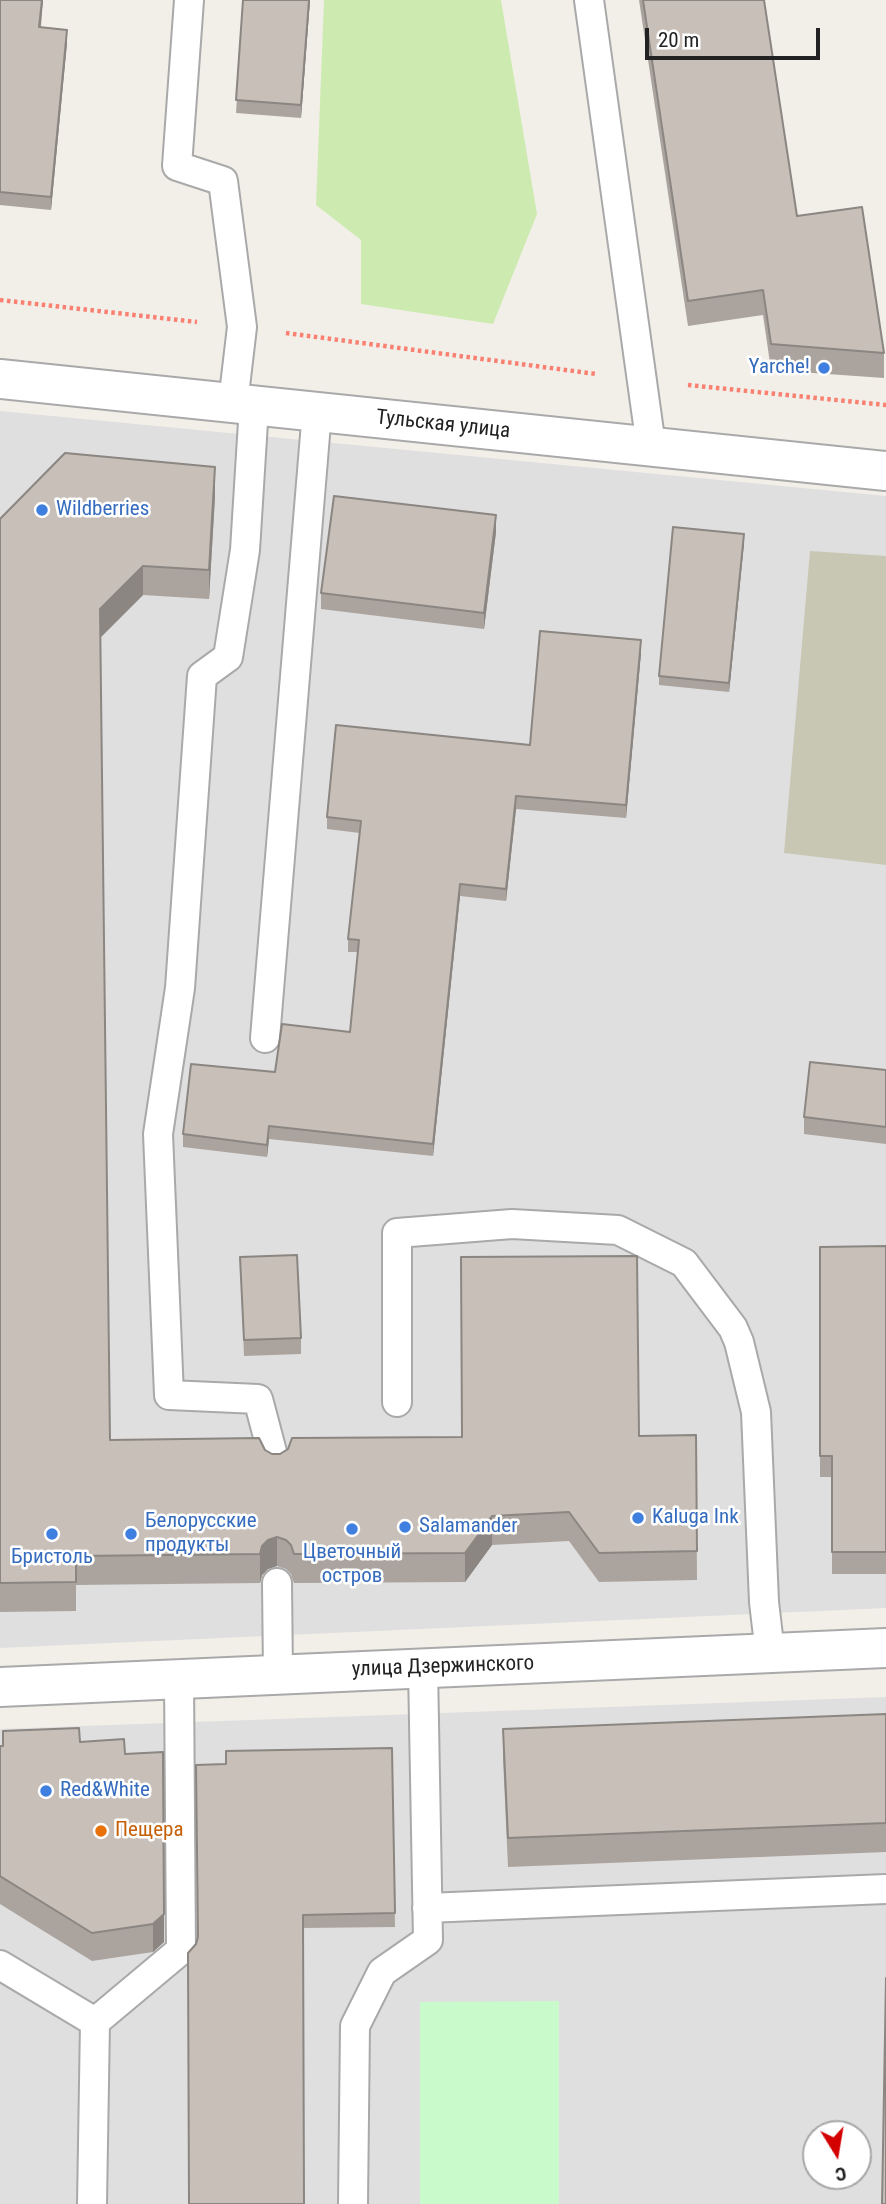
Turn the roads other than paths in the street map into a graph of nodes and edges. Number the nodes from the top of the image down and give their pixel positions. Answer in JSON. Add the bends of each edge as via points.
{"nodes":[{"id":1,"x":189,"y":0,"type":"edge"},
{"id":2,"x":589,"y":0,"type":"edge"},
{"id":3,"x":0,"y":379,"type":"edge"},
{"id":4,"x":244,"y":404,"type":"junction"},
{"id":5,"x":317,"y":411,"type":"junction"},
{"id":6,"x":651,"y":446,"type":"junction"},
{"id":7,"x":886,"y":471,"type":"edge"},
{"id":8,"x":265,"y":1038,"type":"dead end"},
{"id":9,"x":397,"y":1402,"type":"dead end"},
{"id":10,"x":276,"y":1467,"type":"edge"},
{"id":11,"x":277,"y":1583,"type":"edge"},
{"id":12,"x":886,"y":1648,"type":"edge"},
{"id":13,"x":770,"y":1653,"type":"junction"},
{"id":14,"x":423,"y":1668,"type":"junction"},
{"id":15,"x":278,"y":1674,"type":"junction"},
{"id":16,"x":179,"y":1679,"type":"junction"},
{"id":17,"x":0,"y":1687,"type":"edge"},
{"id":18,"x":886,"y":1889,"type":"edge"},
{"id":19,"x":428,"y":1908,"type":"junction"},
{"id":20,"x":0,"y":1965,"type":"edge"},
{"id":21,"x":96,"y":2022,"type":"junction"},
{"id":22,"x":92,"y":2204,"type":"edge"},
{"id":23,"x":353,"y":2204,"type":"edge"}],
"edges":[{"from":1,"to":4,"type":"lane","via":[[177,166],[223,181],[242,327]]},
{"from":2,"to":6,"type":"lane"},
{"from":3,"to":4,"type":"street","name":"Тульская улица"},
{"from":4,"to":5,"type":"street","name":"Тульская улица"},
{"from":4,"to":10,"type":"lane","via":[[245,550],[228,657],[202,676],[180,988],[158,1134],[169,1395],[258,1399]]},
{"from":5,"to":6,"type":"street","name":"Тульская улица"},
{"from":5,"to":8,"type":"lane"},
{"from":6,"to":7,"type":"street","name":"Тульская улица"},
{"from":9,"to":13,"type":"lane","via":[[397,1233],[512,1224],[618,1230],[684,1263],[733,1328],[756,1412]]},
{"from":11,"to":15,"type":"lane"},
{"from":12,"to":13,"type":"street","name":"улица Дзержинского"},
{"from":13,"to":14,"type":"street","name":"улица Дзержинского"},
{"from":14,"to":15,"type":"street","name":"улица Дзержинского"},
{"from":14,"to":19,"type":"lane"},
{"from":15,"to":16,"type":"street","name":"улица Дзержинского"},
{"from":16,"to":17,"type":"street","name":"улица Дзержинского"},
{"from":16,"to":21,"type":"lane","via":[[181,1950]]},
{"from":18,"to":19,"type":"lane"},
{"from":19,"to":23,"type":"lane","via":[[428,1940],[382,1972],[355,2026]]},
{"from":20,"to":21,"type":"lane"},
{"from":21,"to":22,"type":"lane"}]}
